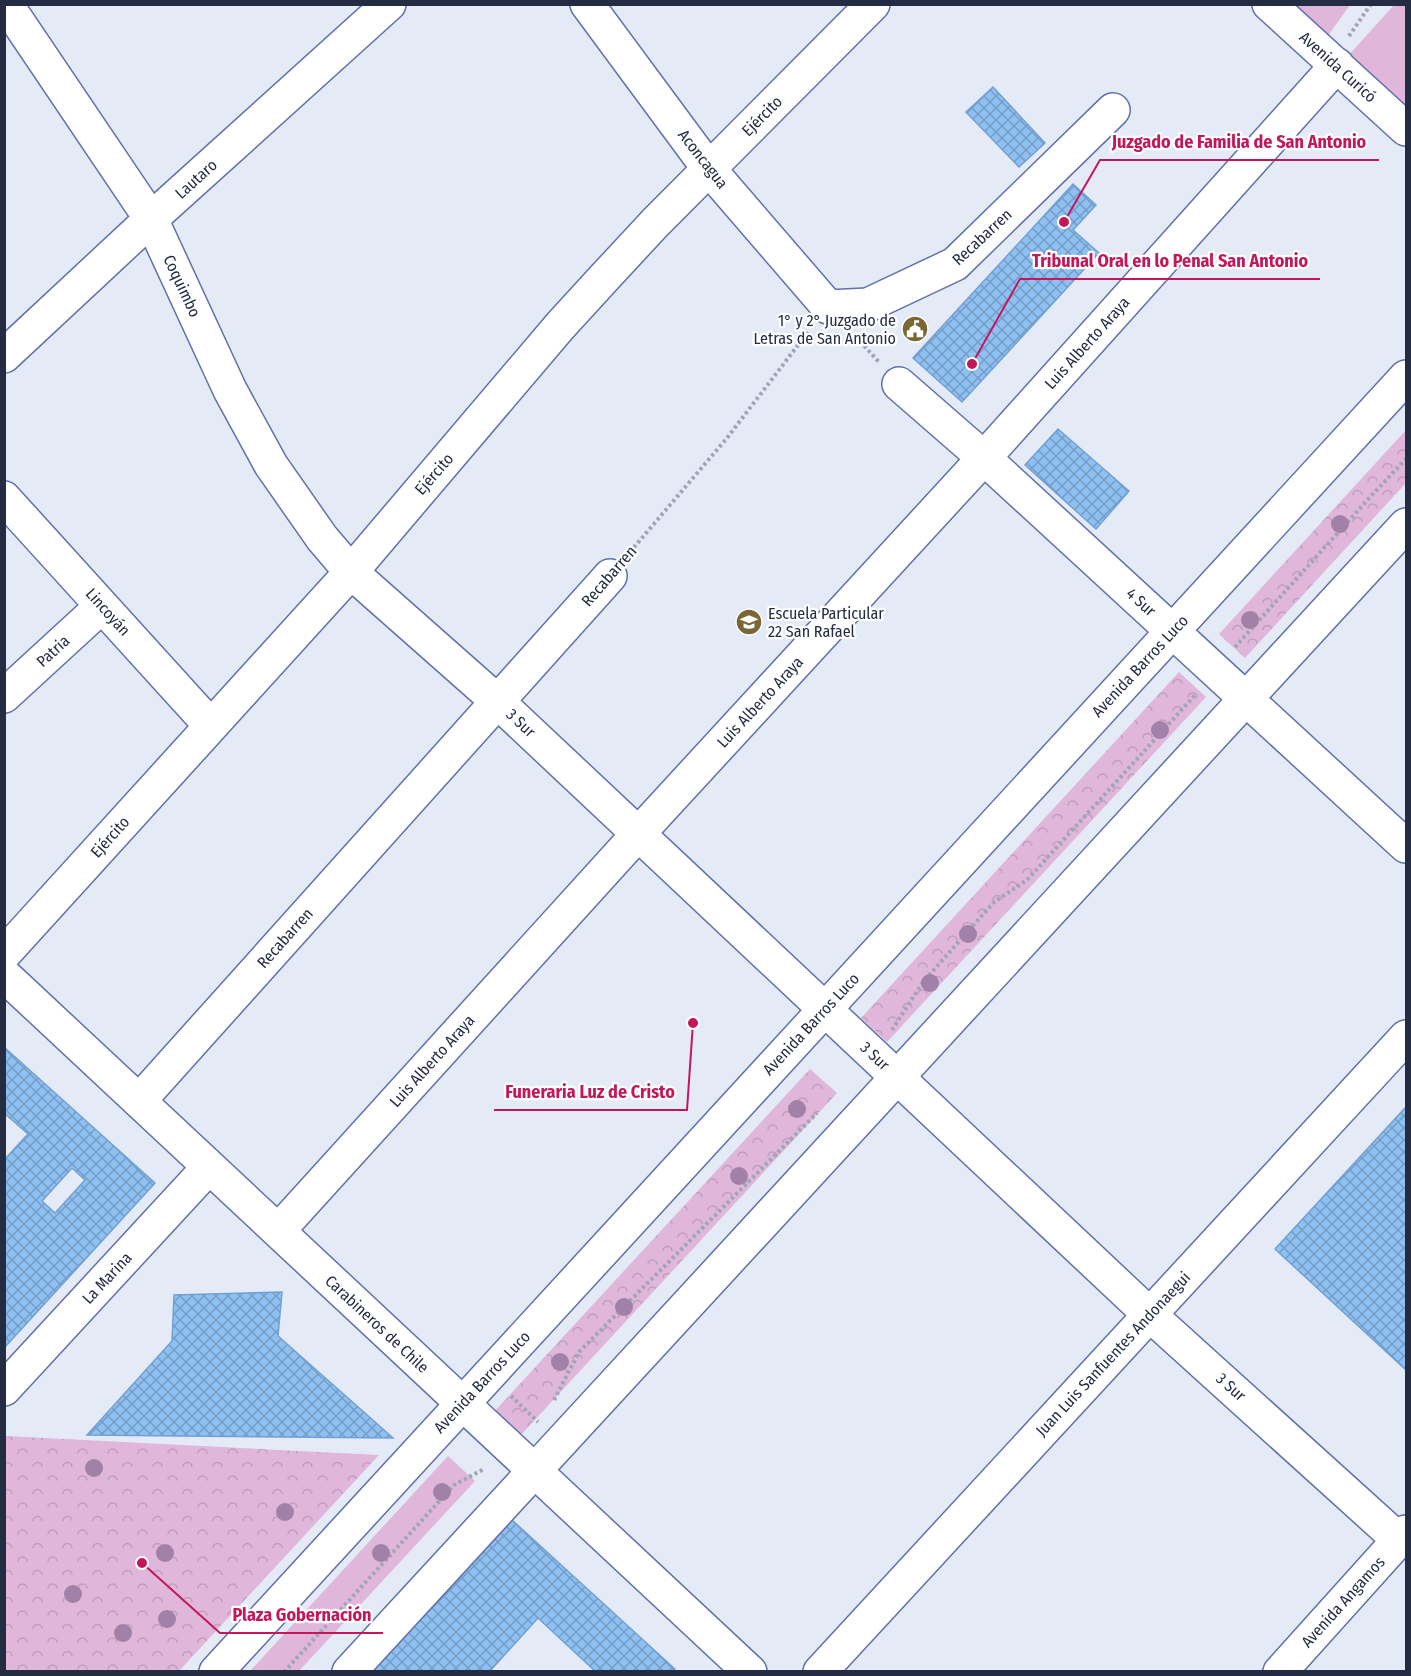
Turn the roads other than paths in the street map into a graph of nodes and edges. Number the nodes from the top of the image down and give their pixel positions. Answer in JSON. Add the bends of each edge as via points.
{"nodes":[{"id":1,"x":6,"y":4,"type":"edge"},
{"id":2,"x":389,"y":4,"type":"edge"},
{"id":3,"x":587,"y":4,"type":"edge"},
{"id":4,"x":873,"y":4,"type":"edge"},
{"id":5,"x":1269,"y":4,"type":"edge"},
{"id":6,"x":1337,"y":65,"type":"junction"},
{"id":7,"x":1113,"y":110,"type":"dead end"},
{"id":8,"x":1407,"y":129,"type":"edge"},
{"id":9,"x":709,"y":169,"type":"junction"},
{"id":10,"x":151,"y":219,"type":"junction"},
{"id":11,"x":828,"y":307,"type":"joint"},
{"id":12,"x":4,"y":356,"type":"edge"},
{"id":13,"x":1407,"y":377,"type":"edge"},
{"id":14,"x":899,"y":384,"type":"road end"},
{"id":15,"x":984,"y":458,"type":"junction"},
{"id":16,"x":4,"y":498,"type":"edge"},
{"id":17,"x":1407,"y":525,"type":"edge"},
{"id":18,"x":351,"y":572,"type":"junction"},
{"id":19,"x":609,"y":576,"type":"road end"},
{"id":20,"x":102,"y":606,"type":"junction"},
{"id":21,"x":1172,"y":631,"type":"junction"},
{"id":22,"x":4,"y":696,"type":"edge"},
{"id":23,"x":1246,"y":699,"type":"junction"},
{"id":24,"x":496,"y":701,"type":"junction"},
{"id":25,"x":211,"y":726,"type":"junction"},
{"id":26,"x":639,"y":833,"type":"junction"},
{"id":27,"x":1407,"y":846,"type":"edge"},
{"id":28,"x":4,"y":954,"type":"edge"},
{"id":29,"x":4,"y":975,"type":"edge"},
{"id":30,"x":825,"y":1009,"type":"junction"},
{"id":31,"x":1407,"y":1037,"type":"edge"},
{"id":32,"x":897,"y":1077,"type":"junction"},
{"id":33,"x":139,"y":1101,"type":"junction"},
{"id":34,"x":209,"y":1167,"type":"junction"},
{"id":35,"x":278,"y":1231,"type":"junction"},
{"id":36,"x":1149,"y":1314,"type":"junction"},
{"id":37,"x":4,"y":1389,"type":"edge"},
{"id":38,"x":462,"y":1403,"type":"junction"},
{"id":39,"x":525,"y":1461,"type":"junction"},
{"id":40,"x":1403,"y":1536,"type":"edge"},
{"id":41,"x":216,"y":1671,"type":"edge"},
{"id":42,"x":349,"y":1671,"type":"edge"},
{"id":43,"x":750,"y":1671,"type":"edge"},
{"id":44,"x":820,"y":1671,"type":"edge"},
{"id":45,"x":1280,"y":1671,"type":"edge"}],
"edges":[{"from":1,"to":10,"type":"street","name":"Coquimbo"},
{"from":2,"to":10,"type":"street","name":"Lautaro"},
{"from":3,"to":9,"type":"street","name":"Aconcagua"},
{"from":4,"to":9,"type":"street","name":"Ejército"},
{"from":5,"to":6,"type":"street","name":"Avenida Curicó"},
{"from":6,"to":8,"type":"street","name":"Avenida Curicó"},
{"from":6,"to":15,"type":"street","name":"Luis Alberto Araya"},
{"from":7,"to":11,"type":"street","name":"Recabarren","via":[[955,264],[868,305]]},
{"from":9,"to":11,"type":"street","name":"Aconcagua"},
{"from":9,"to":18,"type":"street","name":"Ejército","via":[[560,326]]},
{"from":10,"to":12,"type":"street","name":"Lautaro"},
{"from":10,"to":18,"type":"street","name":"Coquimbo","via":[[249,428],[296,502]]},
{"from":13,"to":21,"type":"street","name":"Avenida Barros Luco"},
{"from":14,"to":15,"type":"street","name":"4 Sur"},
{"from":15,"to":21,"type":"street","name":"4 Sur"},
{"from":15,"to":26,"type":"street","name":"Luis Alberto Araya"},
{"from":16,"to":20,"type":"street","name":"Lincoyán"},
{"from":17,"to":23,"type":"street"},
{"from":18,"to":24,"type":"street","name":"3 Sur"},
{"from":18,"to":25,"type":"street","name":"Ejército"},
{"from":19,"to":24,"type":"street","name":"Recabarren"},
{"from":20,"to":22,"type":"street","name":"Patria"},
{"from":20,"to":25,"type":"street","name":"Lincoyán"},
{"from":21,"to":23,"type":"street","name":"4 Sur"},
{"from":21,"to":30,"type":"street","name":"Avenida Barros Luco"},
{"from":23,"to":27,"type":"street","name":"4 Sur"},
{"from":23,"to":32,"type":"street"},
{"from":24,"to":26,"type":"street","name":"3 Sur"},
{"from":24,"to":33,"type":"street","name":"Recabarren"},
{"from":25,"to":28,"type":"street","name":"Ejército"},
{"from":26,"to":30,"type":"street","name":"3 Sur"},
{"from":26,"to":35,"type":"street","name":"Luis Alberto Araya"},
{"from":29,"to":33,"type":"street","name":"Carabineros de Chile"},
{"from":30,"to":32,"type":"street","name":"3 Sur"},
{"from":30,"to":38,"type":"street","name":"Avenida Barros Luco"},
{"from":31,"to":36,"type":"street","name":"Juan Luis Sanfuentes Andonaegui"},
{"from":32,"to":36,"type":"street","name":"3 Sur"},
{"from":32,"to":39,"type":"street"},
{"from":33,"to":34,"type":"street","name":"Carabineros de Chile"},
{"from":34,"to":35,"type":"street","name":"Carabineros de Chile"},
{"from":34,"to":37,"type":"street","name":"La Marina"},
{"from":35,"to":38,"type":"street","name":"Carabineros de Chile"},
{"from":36,"to":40,"type":"street","name":"3 Sur"},
{"from":36,"to":44,"type":"street","name":"Juan Luis Sanfuentes Andonaegui"},
{"from":38,"to":39,"type":"street","name":"Carabineros de Chile"},
{"from":38,"to":41,"type":"street","name":"Avenida Barros Luco"},
{"from":39,"to":42,"type":"street"},
{"from":39,"to":43,"type":"street","name":"Carabineros de Chile"},
{"from":40,"to":45,"type":"street","name":"Avenida Angamos"}]}
